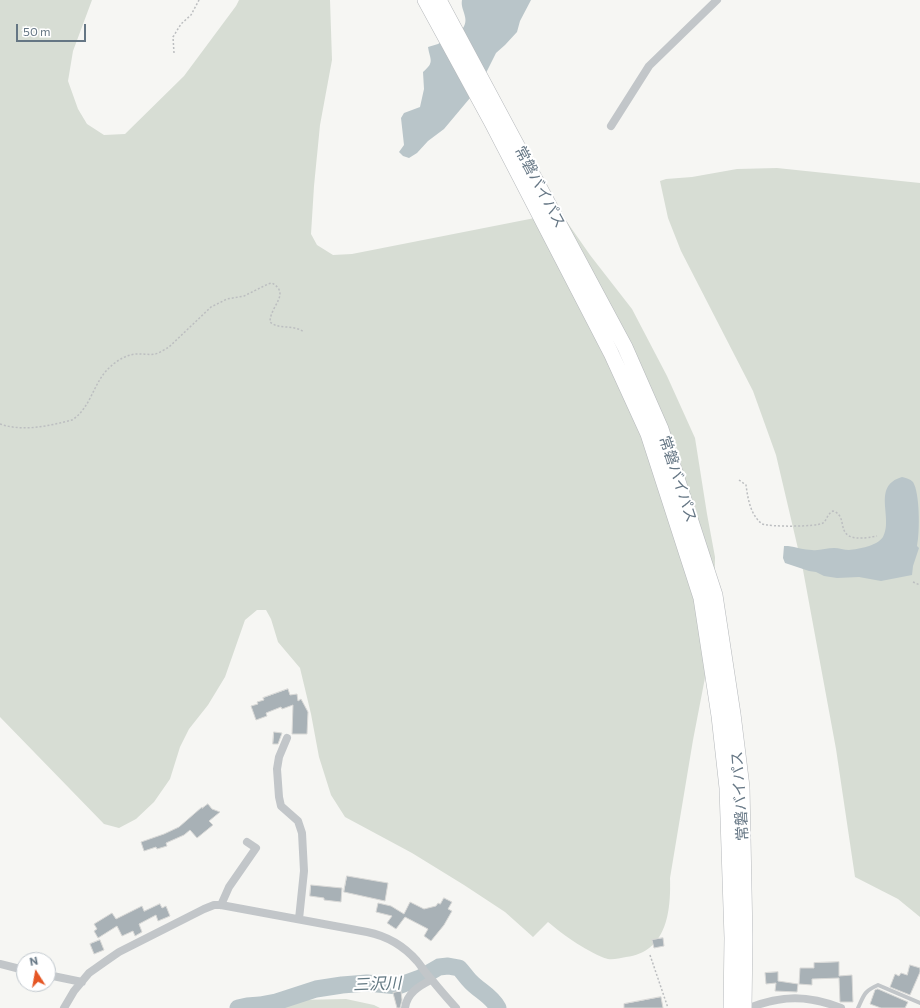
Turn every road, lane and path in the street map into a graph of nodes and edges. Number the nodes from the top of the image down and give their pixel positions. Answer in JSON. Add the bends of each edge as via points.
{"nodes":[{"id":1,"x":199,"y":0,"type":"edge"},
{"id":2,"x":430,"y":0,"type":"edge"},
{"id":3,"x":717,"y":0,"type":"edge"},
{"id":4,"x":174,"y":53,"type":"dead end"},
{"id":5,"x":611,"y":126,"type":"dead end"},
{"id":6,"x":304,"y":332,"type":"dead end"},
{"id":7,"x":0,"y":424,"type":"edge"},
{"id":8,"x":739,"y":480,"type":"dead end"},
{"id":9,"x":877,"y":536,"type":"dead end"},
{"id":10,"x":913,"y":582,"type":"dead end"},
{"id":11,"x":920,"y":585,"type":"edge"},
{"id":12,"x":287,"y":738,"type":"dead end"},
{"id":13,"x":247,"y":842,"type":"dead end"},
{"id":14,"x":221,"y":905,"type":"junction"},
{"id":15,"x":299,"y":919,"type":"junction"},
{"id":16,"x":738,"y":938,"type":"junction"},
{"id":17,"x":650,"y":954,"type":"dead end"},
{"id":18,"x":0,"y":964,"type":"edge"},
{"id":19,"x":16,"y":968,"type":"edge"},
{"id":20,"x":56,"y":977,"type":"edge"},
{"id":21,"x":431,"y":980,"type":"junction"},
{"id":22,"x":82,"y":982,"type":"junction"},
{"id":23,"x":920,"y":1003,"type":"edge"},
{"id":24,"x":64,"y":1008,"type":"edge"},
{"id":25,"x":405,"y":1008,"type":"edge"},
{"id":26,"x":456,"y":1008,"type":"edge"},
{"id":27,"x":668,"y":1008,"type":"edge"},
{"id":28,"x":731,"y":1008,"type":"edge"},
{"id":29,"x":744,"y":1008,"type":"edge"},
{"id":30,"x":749,"y":1008,"type":"edge"},
{"id":31,"x":841,"y":1008,"type":"edge"},
{"id":32,"x":858,"y":1008,"type":"edge"}],
"edges":[{"from":1,"to":4,"type":"path","via":[[173,38]]},
{"from":2,"to":16,"type":"highway","name":"常磐バイパス","via":[[497,120],[648,434],[701,598],[728,788]]},
{"from":3,"to":5,"type":"street","via":[[649,66]]},
{"from":6,"to":7,"type":"path","via":[[299,328],[274,326],[270,322],[271,313],[280,298],[280,291],[275,284],[268,284],[244,296],[227,299],[211,307],[169,347],[156,354],[133,354],[115,363],[105,373],[76,418],[35,428],[15,428]]},
{"from":8,"to":9,"type":"path","via":[[746,485],[752,512],[762,524],[819,525],[833,511],[840,516],[844,532],[848,536],[865,539]]},
{"from":10,"to":11,"type":"path"},
{"from":12,"to":15,"type":"street","via":[[277,769],[281,806],[298,821],[302,833],[304,871]]},
{"from":13,"to":14,"type":"street","via":[[256,848],[229,886]]},
{"from":14,"to":15,"type":"street"},
{"from":14,"to":22,"type":"street","via":[[204,909],[119,952],[89,973]]},
{"from":15,"to":21,"type":"street","via":[[379,934],[390,939],[407,950]]},
{"from":16,"to":28,"type":"highway","name":"常磐バイパス"},
{"from":16,"to":29,"type":"highway","name":"常磐バイパス"},
{"from":17,"to":27,"type":"path"},
{"from":18,"to":19,"type":"street"},
{"from":20,"to":22,"type":"street"},
{"from":21,"to":25,"type":"street","via":[[412,993]]},
{"from":21,"to":26,"type":"street"},
{"from":22,"to":24,"type":"street"},
{"from":23,"to":32,"type":"lane","via":[[878,986],[865,992]]},
{"from":30,"to":31,"type":"street","via":[[792,998],[810,999]]}]}
